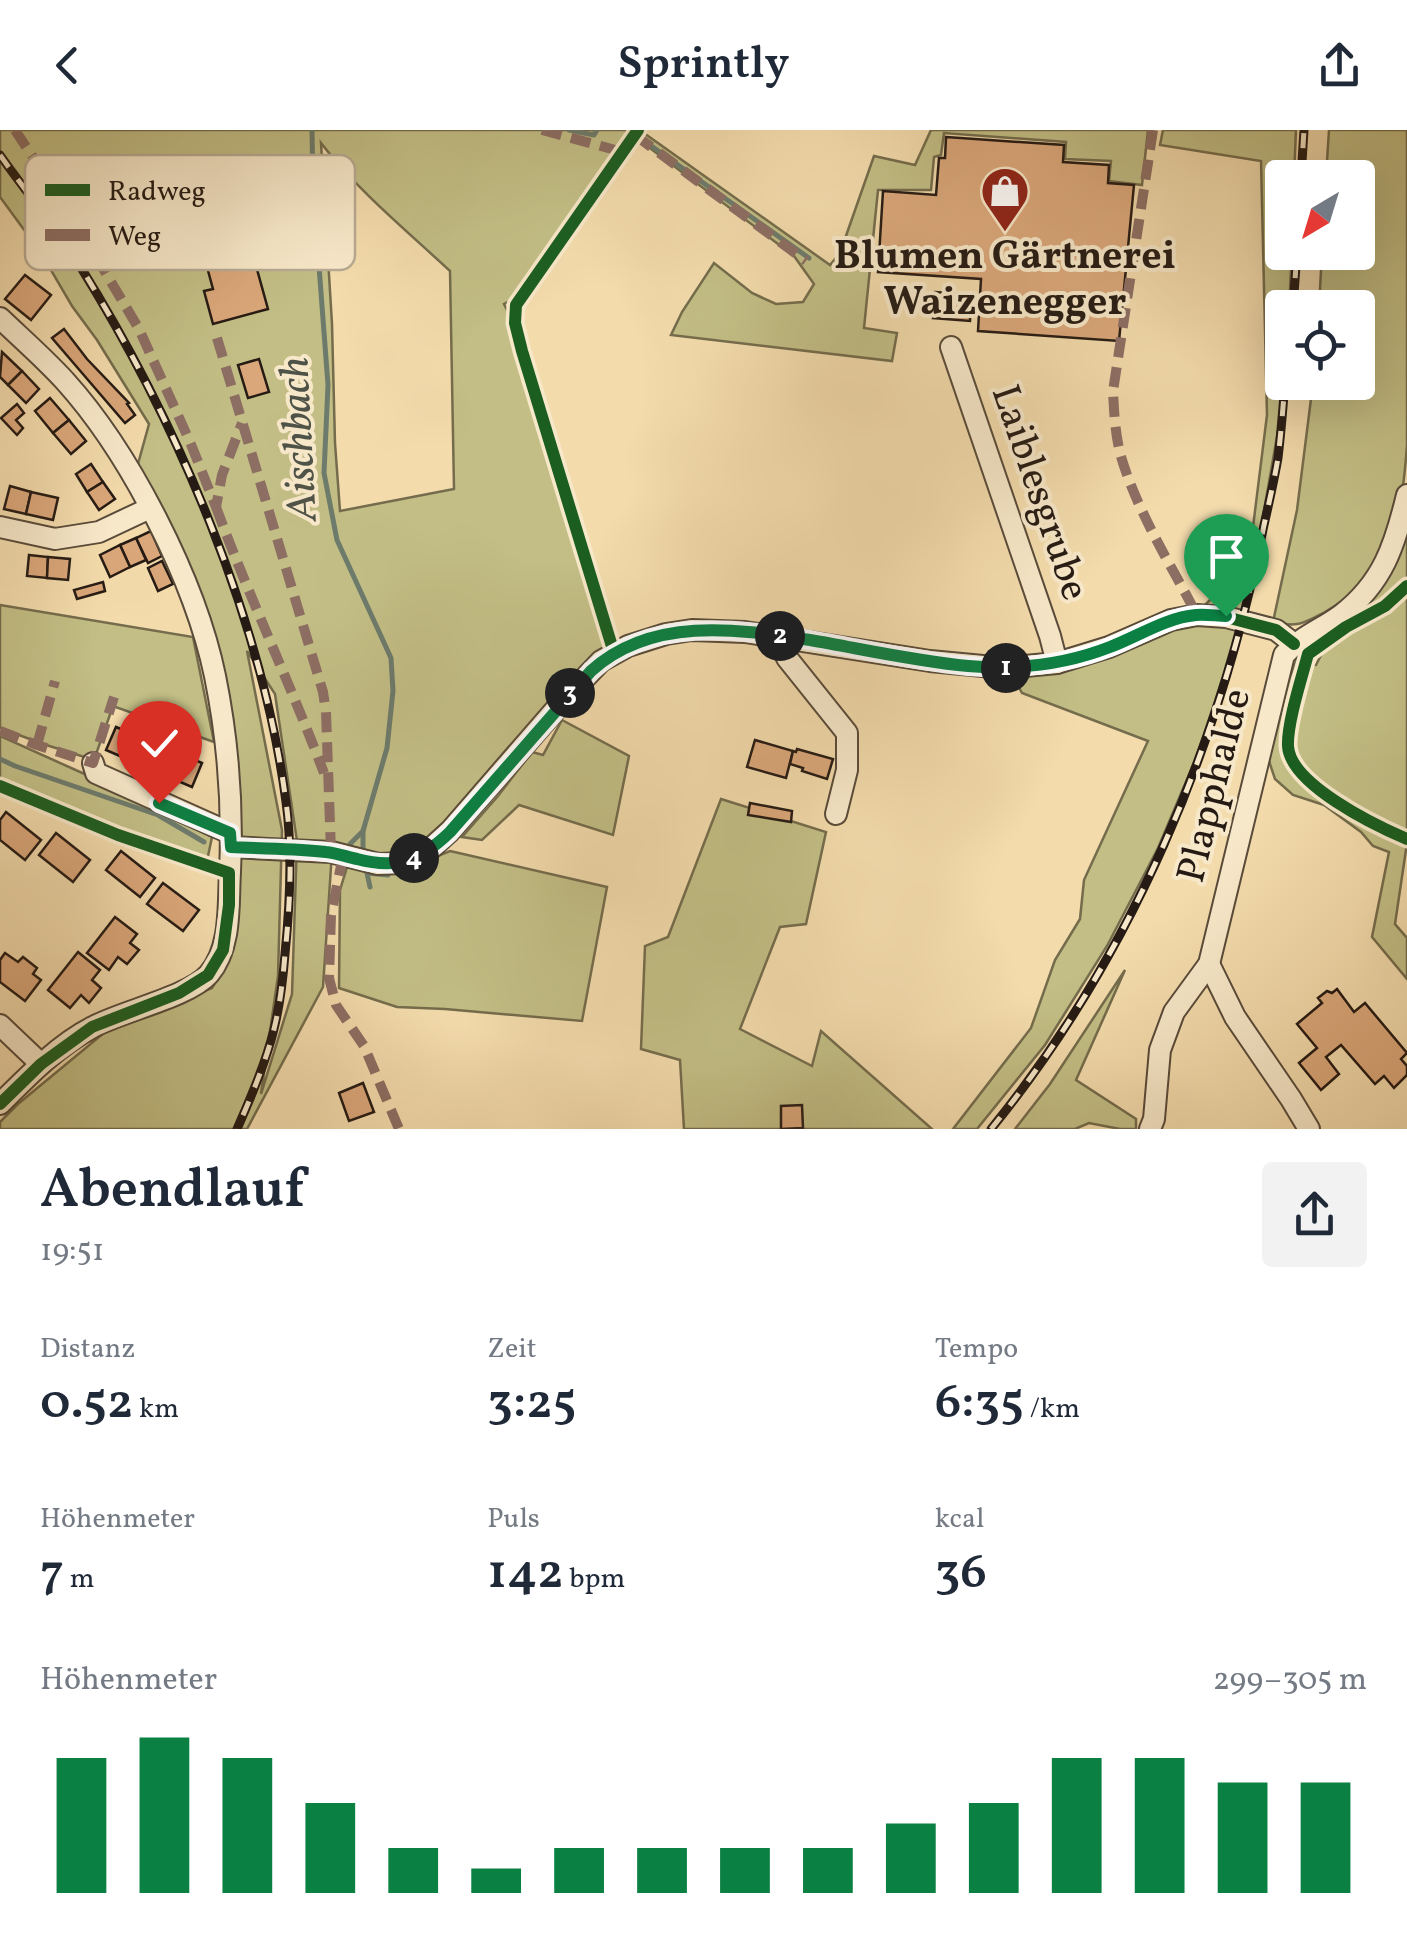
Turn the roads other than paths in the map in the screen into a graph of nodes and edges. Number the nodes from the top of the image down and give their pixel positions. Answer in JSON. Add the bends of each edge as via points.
{"nodes":[{"id":1,"x":0,"y":318,"type":"edge"},
{"id":2,"x":951,"y":347,"type":"dead end"},
{"id":3,"x":1407,"y":495,"type":"edge"},
{"id":4,"x":150,"y":508,"type":"junction"},
{"id":5,"x":0,"y":527,"type":"edge"},
{"id":6,"x":778,"y":636,"type":"junction"},
{"id":7,"x":1294,"y":644,"type":"junction"},
{"id":8,"x":1057,"y":663,"type":"junction"},
{"id":9,"x":93,"y":763,"type":"dead end"},
{"id":10,"x":836,"y":814,"type":"dead end"},
{"id":11,"x":231,"y":840,"type":"junction"},
{"id":12,"x":1209,"y":964,"type":"junction"},
{"id":13,"x":0,"y":1025,"type":"edge"},
{"id":14,"x":40,"y":1064,"type":"junction"},
{"id":15,"x":0,"y":1104,"type":"edge"},
{"id":16,"x":1150,"y":1129,"type":"edge"},
{"id":17,"x":1309,"y":1129,"type":"edge"}],
"edges":[{"from":1,"to":4,"type":"street","via":[[66,382],[122,455]]},
{"from":2,"to":8,"type":"street","name":"Laiblesgrube"},
{"from":3,"to":7,"type":"street","via":[[1388,559],[1370,588]]},
{"from":4,"to":5,"type":"street","via":[[99,532],[54,539]]},
{"from":4,"to":11,"type":"street","via":[[181,573],[214,673]]},
{"from":6,"to":8,"type":"street","via":[[966,666]]},
{"from":6,"to":10,"type":"street","via":[[848,734]]},
{"from":6,"to":11,"type":"street","via":[[692,630],[614,653],[580,682],[450,832],[402,863]]},
{"from":7,"to":8,"type":"street","via":[[1276,630],[1198,615]]},
{"from":7,"to":12,"type":"street","name":"Plapphalde","via":[[1284,655],[1269,709]]},
{"from":9,"to":11,"type":"street","via":[[96,773]]},
{"from":11,"to":14,"type":"street","via":[[223,950],[208,976],[92,1027]]},
{"from":12,"to":16,"type":"street","name":"Plapphalde","via":[[1174,1012],[1160,1050]]},
{"from":12,"to":17,"type":"street","via":[[1234,1018]]},
{"from":13,"to":14,"type":"street"},
{"from":14,"to":15,"type":"street"}]}
